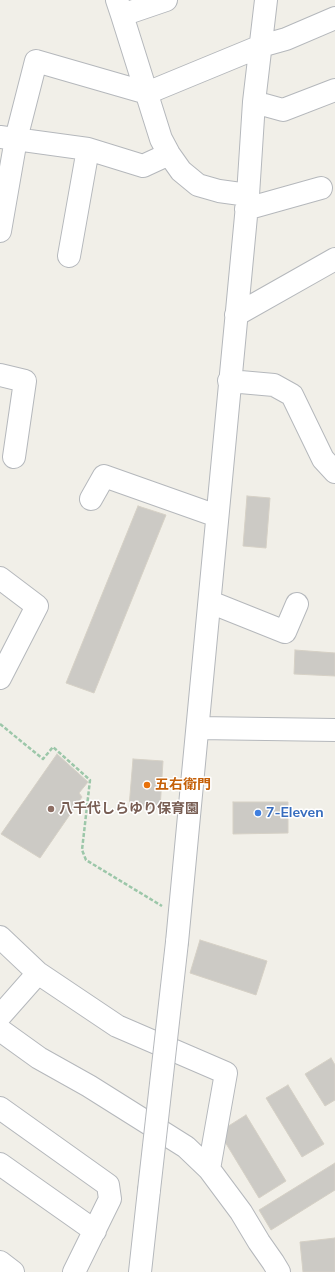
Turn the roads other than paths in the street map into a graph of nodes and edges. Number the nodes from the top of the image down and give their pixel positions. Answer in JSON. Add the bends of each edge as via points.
{"nodes":[{"id":1,"x":166,"y":0,"type":"edge"},
{"id":2,"x":266,"y":0,"type":"edge"},
{"id":3,"x":120,"y":7,"type":"edge"},
{"id":4,"x":335,"y":18,"type":"edge"},
{"id":5,"x":261,"y":46,"type":"junction"},
{"id":6,"x":335,"y":90,"type":"edge"},
{"id":7,"x":146,"y":93,"type":"junction"},
{"id":8,"x":254,"y":102,"type":"junction"},
{"id":9,"x":8,"y":138,"type":"edge"},
{"id":10,"x":88,"y":149,"type":"junction"},
{"id":11,"x":169,"y":154,"type":"junction"},
{"id":12,"x":321,"y":188,"type":"dead end"},
{"id":13,"x":247,"y":202,"type":"junction"},
{"id":14,"x":0,"y":231,"type":"edge"},
{"id":15,"x":69,"y":256,"type":"dead end"},
{"id":16,"x":335,"y":259,"type":"edge"},
{"id":17,"x":236,"y":315,"type":"junction"},
{"id":18,"x":0,"y":375,"type":"edge"},
{"id":19,"x":229,"y":381,"type":"junction"},
{"id":20,"x":14,"y":457,"type":"dead end"},
{"id":21,"x":335,"y":472,"type":"edge"},
{"id":22,"x":91,"y":499,"type":"dead end"},
{"id":23,"x":217,"y":516,"type":"junction"},
{"id":24,"x":0,"y":578,"type":"edge"},
{"id":25,"x":210,"y":602,"type":"junction"},
{"id":26,"x":297,"y":604,"type":"dead end"},
{"id":27,"x":0,"y":678,"type":"edge"},
{"id":28,"x":198,"y":728,"type":"junction"},
{"id":29,"x":335,"y":730,"type":"edge"},
{"id":30,"x":0,"y":937,"type":"edge"},
{"id":31,"x":38,"y":972,"type":"junction"},
{"id":32,"x":0,"y":1016,"type":"edge"},
{"id":33,"x":0,"y":1030,"type":"edge"},
{"id":34,"x":0,"y":1108,"type":"edge"},
{"id":35,"x":0,"y":1164,"type":"edge"},
{"id":36,"x":209,"y":1170,"type":"junction"},
{"id":37,"x":95,"y":1231,"type":"junction"},
{"id":38,"x":0,"y":1262,"type":"edge"},
{"id":39,"x":13,"y":1272,"type":"edge"},
{"id":40,"x":74,"y":1272,"type":"edge"},
{"id":41,"x":140,"y":1272,"type":"edge"},
{"id":42,"x":279,"y":1272,"type":"edge"}],
"edges":[{"from":1,"to":3,"type":"street"},
{"from":2,"to":5,"type":"street"},
{"from":3,"to":7,"type":"street"},
{"from":4,"to":5,"type":"street","via":[[286,39]]},
{"from":5,"to":7,"type":"street"},
{"from":5,"to":8,"type":"street"},
{"from":6,"to":8,"type":"street","via":[[283,110]]},
{"from":7,"to":9,"type":"street","via":[[36,61]]},
{"from":7,"to":11,"type":"street","via":[[161,139]]},
{"from":8,"to":13,"type":"street"},
{"from":9,"to":10,"type":"street"},
{"from":9,"to":14,"type":"street"},
{"from":10,"to":11,"type":"street","via":[[143,166]]},
{"from":10,"to":15,"type":"street"},
{"from":11,"to":13,"type":"street","via":[[181,171],[198,185]]},
{"from":12,"to":13,"type":"street"},
{"from":13,"to":17,"type":"street"},
{"from":16,"to":17,"type":"street"},
{"from":17,"to":19,"type":"street"},
{"from":18,"to":20,"type":"street","via":[[25,381]]},
{"from":19,"to":21,"type":"street","via":[[274,385],[292,394],[323,459]]},
{"from":19,"to":23,"type":"street"},
{"from":22,"to":23,"type":"street","via":[[104,476]]},
{"from":23,"to":25,"type":"street"},
{"from":24,"to":27,"type":"street","via":[[37,606]]},
{"from":25,"to":26,"type":"street","via":[[285,632]]},
{"from":25,"to":28,"type":"street"},
{"from":28,"to":29,"type":"street"},
{"from":28,"to":41,"type":"street","bridge":true,"via":[[180,916]]},
{"from":30,"to":31,"type":"street"},
{"from":31,"to":32,"type":"street"},
{"from":31,"to":36,"type":"street","via":[[117,1026],[226,1073]]},
{"from":33,"to":36,"type":"street","via":[[39,1058],[186,1147]]},
{"from":34,"to":37,"type":"street","via":[[108,1185],[110,1200]]},
{"from":35,"to":37,"type":"street"},
{"from":36,"to":42,"type":"street","via":[[241,1212]]},
{"from":37,"to":40,"type":"street"},
{"from":38,"to":39,"type":"street"}]}
